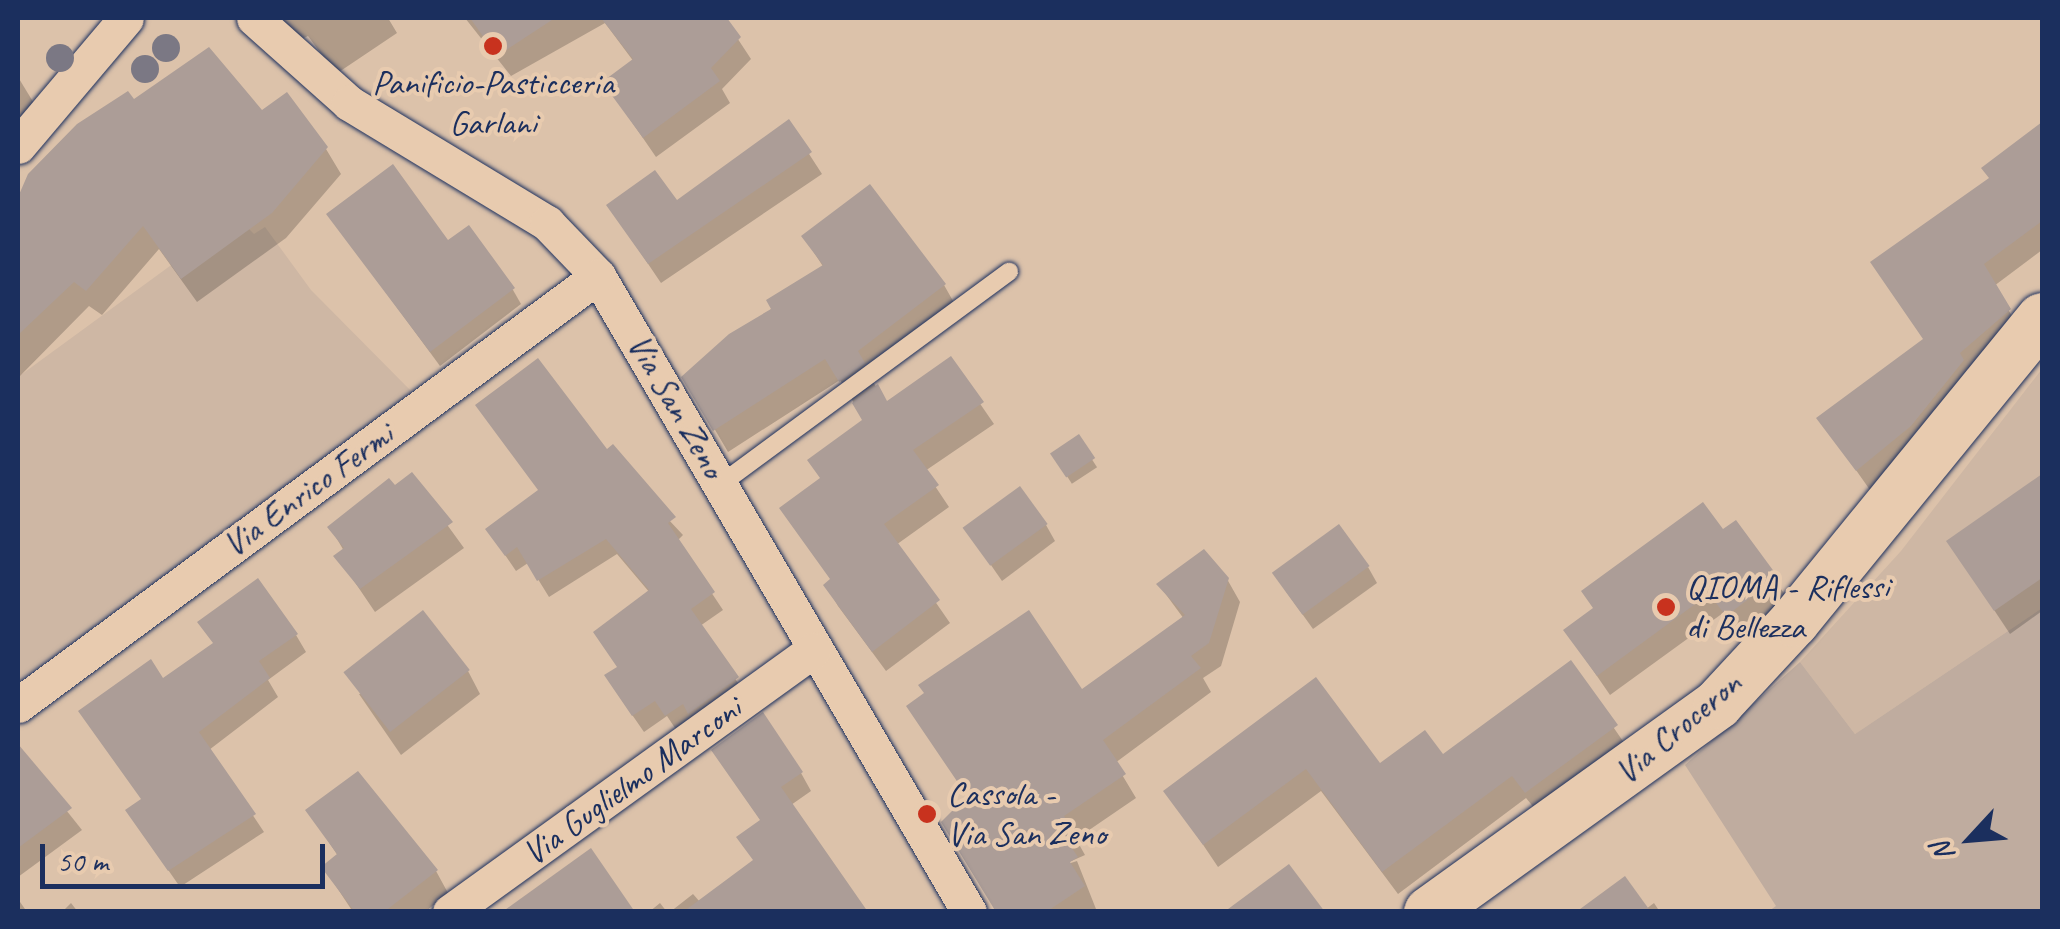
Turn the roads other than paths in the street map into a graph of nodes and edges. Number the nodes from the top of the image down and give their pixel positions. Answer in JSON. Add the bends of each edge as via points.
{"nodes":[{"id":1,"x":126,"y":18,"type":"edge"},
{"id":2,"x":254,"y":18,"type":"edge"},
{"id":3,"x":18,"y":146,"type":"edge"},
{"id":4,"x":1009,"y":272,"type":"dead end"},
{"id":5,"x":598,"y":276,"type":"junction"},
{"id":6,"x":2042,"y":318,"type":"edge"},
{"id":7,"x":721,"y":484,"type":"junction"},
{"id":8,"x":814,"y":650,"type":"junction"},
{"id":9,"x":18,"y":704,"type":"edge"},
{"id":10,"x":450,"y":912,"type":"edge"},
{"id":11,"x":968,"y":912,"type":"edge"},
{"id":12,"x":1429,"y":912,"type":"edge"}],
"edges":[{"from":1,"to":3,"type":"street"},
{"from":2,"to":5,"type":"street","name":"Via San Zeno","via":[[349,103],[547,223]]},
{"from":4,"to":7,"type":"lane"},
{"from":5,"to":7,"type":"street","name":"Via San Zeno"},
{"from":5,"to":9,"type":"street","name":"Via Enrico Fermi"},
{"from":6,"to":12,"type":"street","name":"Via Croceron","via":[[1794,622],[1718,704]]},
{"from":7,"to":8,"type":"street","name":"Via San Zeno"},
{"from":8,"to":10,"type":"street","name":"Via Guglielmo Marconi"},
{"from":8,"to":11,"type":"street","name":"Via San Zeno"}]}
